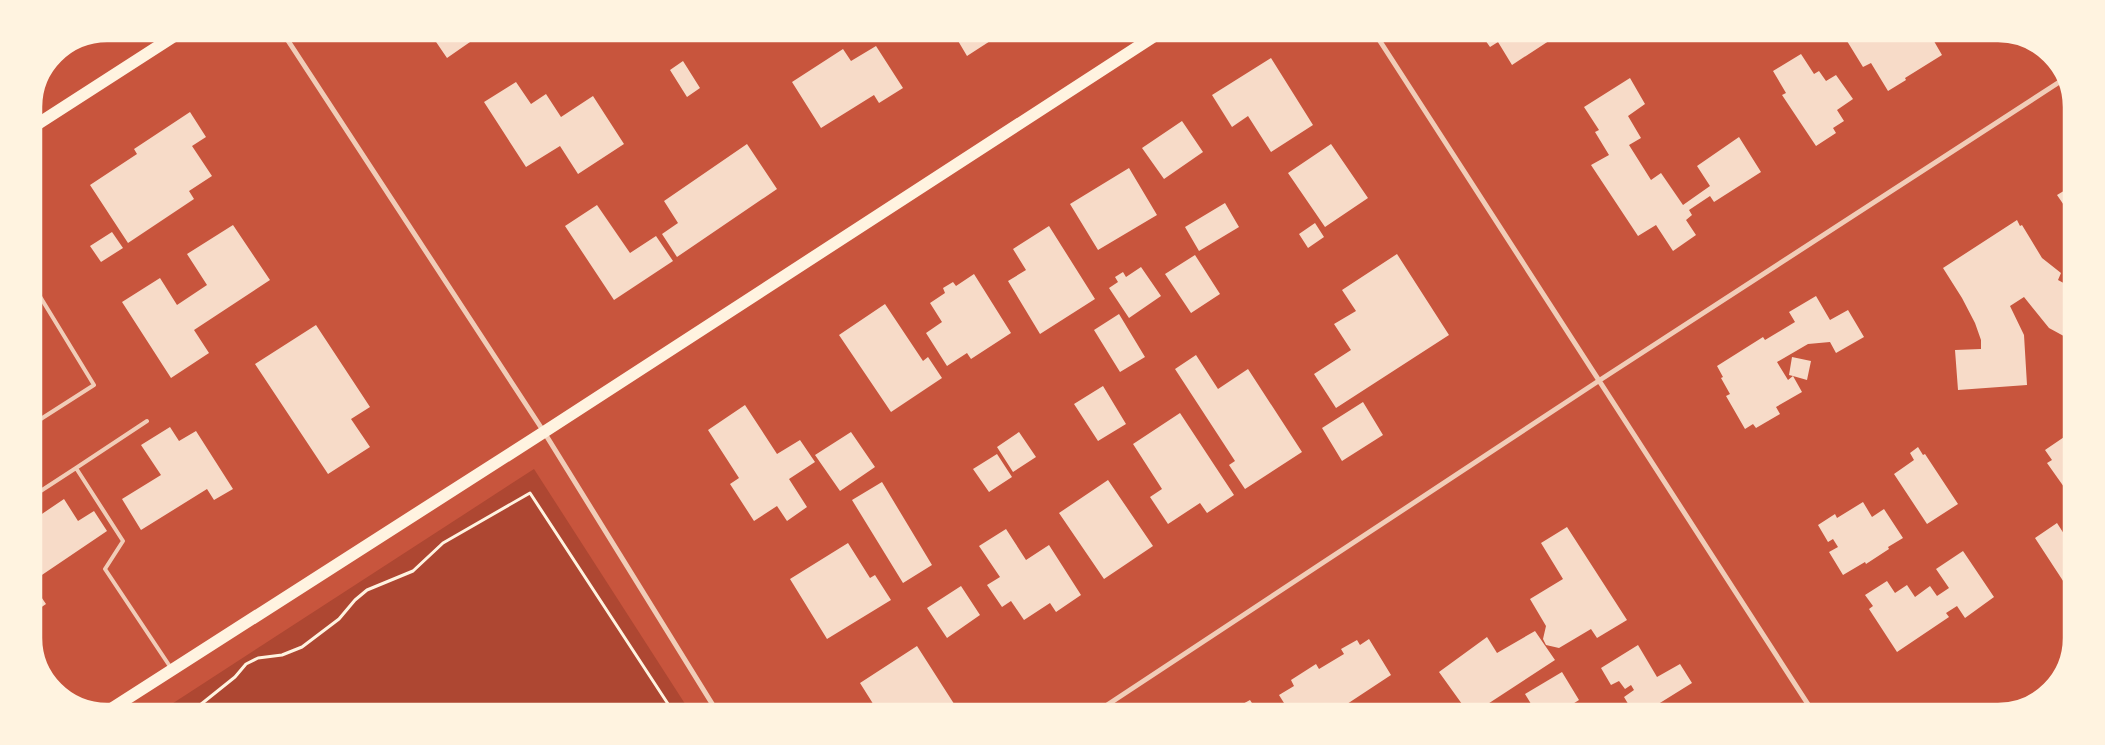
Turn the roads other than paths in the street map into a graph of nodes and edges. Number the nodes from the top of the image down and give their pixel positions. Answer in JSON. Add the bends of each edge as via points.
{"nodes":[{"id":1,"x":167,"y":41,"type":"edge"},
{"id":2,"x":288,"y":41,"type":"edge"},
{"id":3,"x":1147,"y":41,"type":"edge"},
{"id":4,"x":1380,"y":41,"type":"edge"},
{"id":5,"x":2059,"y":82,"type":"edge"},
{"id":6,"x":41,"y":122,"type":"edge"},
{"id":7,"x":41,"y":298,"type":"edge"},
{"id":8,"x":1600,"y":380,"type":"junction"},
{"id":9,"x":41,"y":419,"type":"edge"},
{"id":10,"x":147,"y":421,"type":"dead end"},
{"id":11,"x":544,"y":432,"type":"junction"},
{"id":12,"x":76,"y":468,"type":"junction"},
{"id":13,"x":41,"y":491,"type":"edge"},
{"id":14,"x":172,"y":670,"type":"junction"},
{"id":15,"x":119,"y":704,"type":"edge"},
{"id":16,"x":712,"y":704,"type":"edge"},
{"id":17,"x":1109,"y":704,"type":"edge"},
{"id":18,"x":1808,"y":704,"type":"edge"}],
"edges":[{"from":1,"to":6,"type":"main road"},
{"from":2,"to":11,"type":"street"},
{"from":3,"to":11,"type":"main road"},
{"from":4,"to":8,"type":"street"},
{"from":5,"to":8,"type":"street"},
{"from":7,"to":9,"type":"lane","via":[[94,385]]},
{"from":8,"to":17,"type":"street"},
{"from":8,"to":18,"type":"street"},
{"from":10,"to":12,"type":"lane"},
{"from":11,"to":14,"type":"main road"},
{"from":11,"to":16,"type":"street"},
{"from":12,"to":13,"type":"lane"},
{"from":12,"to":14,"type":"lane","via":[[123,541],[105,569]]},
{"from":14,"to":15,"type":"main road"}]}
